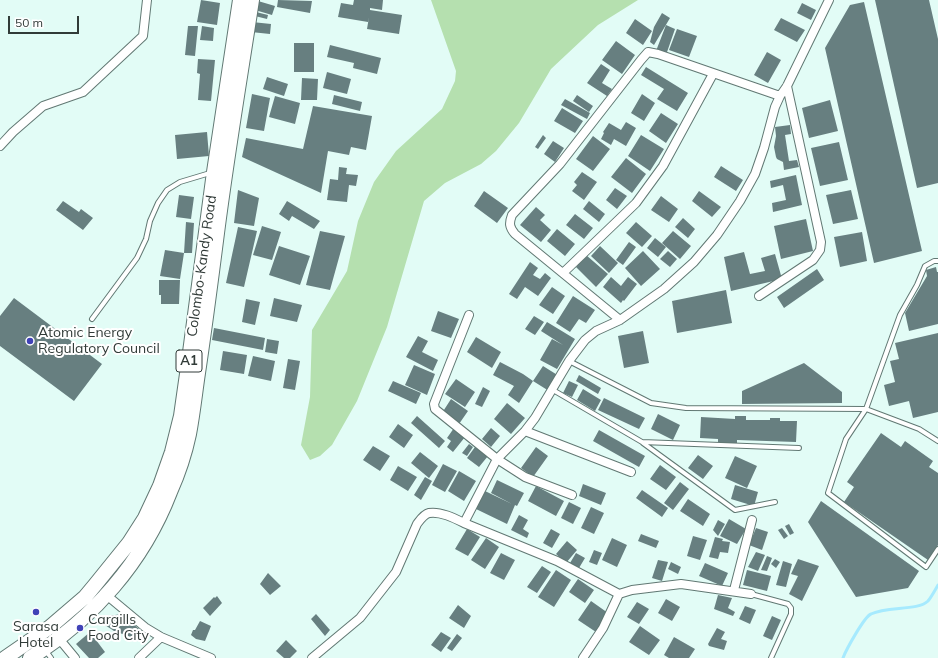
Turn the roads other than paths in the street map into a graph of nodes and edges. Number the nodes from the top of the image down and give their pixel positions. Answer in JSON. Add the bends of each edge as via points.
{"nodes":[{"id":1,"x":147,"y":0,"type":"edge"},
{"id":2,"x":240,"y":0,"type":"edge"},
{"id":3,"x":252,"y":0,"type":"edge"},
{"id":4,"x":829,"y":0,"type":"edge"},
{"id":5,"x":713,"y":74,"type":"junction"},
{"id":6,"x":787,"y":86,"type":"junction"},
{"id":7,"x":780,"y":96,"type":"junction"},
{"id":8,"x":0,"y":146,"type":"edge"},
{"id":9,"x":214,"y":172,"type":"junction"},
{"id":10,"x":938,"y":261,"type":"edge"},
{"id":11,"x":563,"y":273,"type":"junction"},
{"id":12,"x":759,"y":296,"type":"dead end"},
{"id":13,"x":470,"y":315,"type":"dead end"},
{"id":14,"x":92,"y":319,"type":"dead end"},
{"id":15,"x":620,"y":320,"type":"junction"},
{"id":16,"x":569,"y":361,"type":"junction"},
{"id":17,"x":553,"y":390,"type":"junction"},
{"id":18,"x":866,"y":409,"type":"junction"},
{"id":19,"x":524,"y":431,"type":"junction"},
{"id":20,"x":938,"y":441,"type":"edge"},
{"id":21,"x":642,"y":442,"type":"junction"},
{"id":22,"x":799,"y":448,"type":"dead end"},
{"id":23,"x":497,"y":459,"type":"junction"},
{"id":24,"x":631,"y":472,"type":"dead end"},
{"id":25,"x":572,"y":495,"type":"dead end"},
{"id":26,"x":775,"y":502,"type":"dead end"},
{"id":27,"x":752,"y":520,"type":"dead end"},
{"id":28,"x":464,"y":523,"type":"junction"},
{"id":29,"x":938,"y":549,"type":"edge"},
{"id":30,"x":95,"y":586,"type":"junction"},
{"id":31,"x":734,"y":590,"type":"junction"},
{"id":32,"x":619,"y":594,"type":"junction"},
{"id":33,"x":751,"y":594,"type":"joint"},
{"id":34,"x":107,"y":595,"type":"junction"},
{"id":35,"x":50,"y":627,"type":"junction"},
{"id":36,"x":160,"y":637,"type":"junction"},
{"id":37,"x":59,"y":639,"type":"junction"},
{"id":38,"x":48,"y":654,"type":"edge"},
{"id":39,"x":5,"y":658,"type":"edge"},
{"id":40,"x":30,"y":658,"type":"edge"},
{"id":41,"x":75,"y":658,"type":"edge"},
{"id":42,"x":139,"y":658,"type":"edge"},
{"id":43,"x":212,"y":658,"type":"edge"},
{"id":44,"x":312,"y":658,"type":"edge"},
{"id":45,"x":583,"y":658,"type":"edge"},
{"id":46,"x":771,"y":658,"type":"edge"}],
"edges":[{"from":1,"to":8,"type":"street","via":[[143,36],[83,92],[43,106]]},
{"from":2,"to":9,"type":"highway","name":"Colombo-Kandy Road","number":"A1"},
{"from":3,"to":34,"type":"highway","name":"Colombo-Kandy Road","number":"A1","via":[[189,434],[170,492],[157,521],[126,572]]},
{"from":4,"to":6,"type":"street"},
{"from":5,"to":7,"type":"street"},
{"from":5,"to":11,"type":"street","via":[[663,166],[636,203]]},
{"from":5,"to":11,"type":"street","via":[[648,52],[560,164],[512,215],[509,222],[515,234]]},
{"from":6,"to":7,"type":"street"},
{"from":6,"to":12,"type":"street","via":[[821,242],[820,250],[813,260]]},
{"from":7,"to":15,"type":"street","via":[[755,174],[717,235],[694,262],[664,289]]},
{"from":9,"to":14,"type":"lane","via":[[180,182],[167,190],[158,203],[137,258]]},
{"from":9,"to":30,"type":"highway","name":"Colombo-Kandy Road","number":"A1","via":[[181,416],[172,452],[145,518],[130,543]]},
{"from":10,"to":18,"type":"lane","via":[[925,266],[900,314]]},
{"from":11,"to":15,"type":"street"},
{"from":13,"to":23,"type":"street","via":[[434,404],[435,410]]},
{"from":15,"to":16,"type":"street","via":[[596,331],[584,340]]},
{"from":16,"to":17,"type":"street"},
{"from":16,"to":18,"type":"lane","via":[[651,403],[686,408]]},
{"from":17,"to":19,"type":"street"},
{"from":17,"to":21,"type":"lane"},
{"from":18,"to":20,"type":"lane","via":[[919,429]]},
{"from":18,"to":29,"type":"lane","via":[[846,440],[828,493],[926,568]]},
{"from":19,"to":23,"type":"street"},
{"from":19,"to":24,"type":"street"},
{"from":21,"to":22,"type":"lane"},
{"from":21,"to":26,"type":"lane","via":[[735,510]]},
{"from":23,"to":25,"type":"street","via":[[524,477]]},
{"from":23,"to":28,"type":"street"},
{"from":27,"to":31,"type":"street"},
{"from":28,"to":32,"type":"street","via":[[556,562]]},
{"from":28,"to":44,"type":"street","via":[[437,513],[428,513],[422,518],[396,572],[360,618]]},
{"from":30,"to":34,"type":"street"},
{"from":30,"to":35,"type":"highway","name":"Colombo-Kandy Road","number":"A1"},
{"from":31,"to":32,"type":"street","via":[[681,584]]},
{"from":31,"to":33,"type":"street"},
{"from":32,"to":45,"type":"street"},
{"from":33,"to":46,"type":"lane","via":[[788,604],[791,608],[791,614]]},
{"from":34,"to":36,"type":"street"},
{"from":34,"to":37,"type":"highway","name":"Colombo-Kandy Road","number":"A1"},
{"from":35,"to":37,"type":"street"},
{"from":35,"to":39,"type":"highway","name":"Colombo-Kandy Road","number":"A1"},
{"from":36,"to":42,"type":"street"},
{"from":36,"to":43,"type":"street"},
{"from":37,"to":38,"type":"highway","name":"Colombo-Kandy Road","number":"A1"},
{"from":37,"to":41,"type":"street"},
{"from":38,"to":40,"type":"highway","name":"Colombo-Kandy Road","number":"A1"}]}
